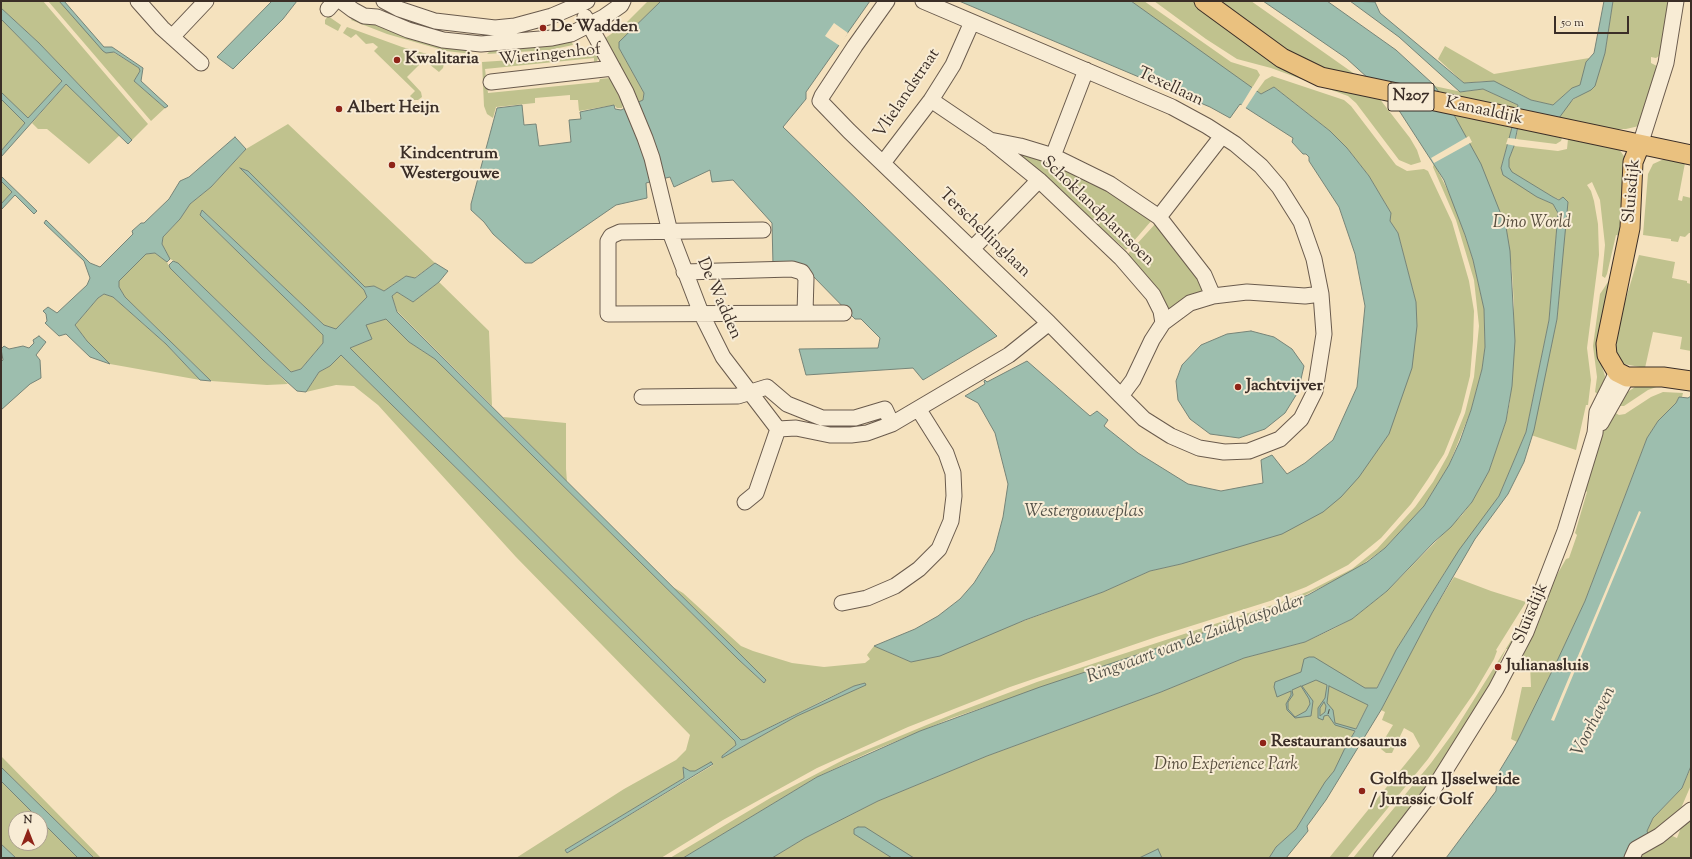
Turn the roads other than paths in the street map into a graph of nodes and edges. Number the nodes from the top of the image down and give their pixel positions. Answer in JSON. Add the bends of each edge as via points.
{"nodes":[{"id":1,"x":138,"y":1,"type":"edge"},
{"id":2,"x":206,"y":1,"type":"edge"},
{"id":3,"x":341,"y":1,"type":"edge"},
{"id":4,"x":359,"y":1,"type":"edge"},
{"id":5,"x":384,"y":1,"type":"edge"},
{"id":6,"x":588,"y":1,"type":"edge"},
{"id":7,"x":612,"y":1,"type":"edge"},
{"id":8,"x":623,"y":1,"type":"edge"},
{"id":9,"x":887,"y":1,"type":"edge"},
{"id":10,"x":924,"y":1,"type":"edge"},
{"id":11,"x":1204,"y":1,"type":"edge"},
{"id":12,"x":1676,"y":1,"type":"edge"},
{"id":13,"x":377,"y":17,"type":"junction"},
{"id":14,"x":587,"y":21,"type":"junction"},
{"id":15,"x":972,"y":22,"type":"junction"},
{"id":16,"x":172,"y":37,"type":"junction"},
{"id":17,"x":201,"y":64,"type":"dead end"},
{"id":18,"x":613,"y":68,"type":"junction"},
{"id":19,"x":1086,"y":70,"type":"junction"},
{"id":20,"x":491,"y":82,"type":"dead end"},
{"id":21,"x":931,"y":100,"type":"junction"},
{"id":22,"x":1222,"y":136,"type":"junction"},
{"id":23,"x":990,"y":140,"type":"junction"},
{"id":24,"x":1640,"y":145,"type":"junction"},
{"id":25,"x":1691,"y":155,"type":"edge"},
{"id":26,"x":1053,"y":156,"type":"junction"},
{"id":27,"x":883,"y":163,"type":"junction"},
{"id":28,"x":1040,"y":180,"type":"junction"},
{"id":29,"x":1159,"y":217,"type":"junction"},
{"id":30,"x":763,"y":230,"type":"dead end"},
{"id":31,"x":670,"y":232,"type":"junction"},
{"id":32,"x":972,"y":249,"type":"junction"},
{"id":33,"x":684,"y":272,"type":"junction"},
{"id":34,"x":1321,"y":294,"type":"junction"},
{"id":35,"x":1213,"y":296,"type":"junction"},
{"id":36,"x":701,"y":313,"type":"junction"},
{"id":37,"x":806,"y":313,"type":"junction"},
{"id":38,"x":844,"y":313,"type":"dead end"},
{"id":39,"x":1050,"y":323,"type":"junction"},
{"id":40,"x":1163,"y":323,"type":"junction"},
{"id":41,"x":1622,"y":374,"type":"junction"},
{"id":42,"x":1691,"y":381,"type":"edge"},
{"id":43,"x":748,"y":392,"type":"junction"},
{"id":44,"x":1121,"y":396,"type":"junction"},
{"id":45,"x":642,"y":398,"type":"dead end"},
{"id":46,"x":919,"y":410,"type":"junction"},
{"id":47,"x":892,"y":424,"type":"junction"},
{"id":48,"x":778,"y":429,"type":"junction"},
{"id":49,"x":745,"y":502,"type":"dead end"},
{"id":50,"x":842,"y":603,"type":"dead end"},
{"id":51,"x":1691,"y":797,"type":"edge"},
{"id":52,"x":1686,"y":815,"type":"edge"},
{"id":53,"x":1381,"y":858,"type":"edge"},
{"id":54,"x":1632,"y":858,"type":"edge"}],
"edges":[{"from":1,"to":16,"type":"street"},
{"from":2,"to":16,"type":"street"},
{"from":3,"to":13,"type":"street","via":[[364,16]]},
{"from":4,"to":13,"type":"street"},
{"from":5,"to":6,"type":"street","via":[[398,9],[435,21],[495,28],[515,26],[552,16]]},
{"from":7,"to":14,"type":"street"},
{"from":8,"to":14,"type":"street","via":[[621,5]]},
{"from":9,"to":27,"type":"street","name":"Terschellinglaan","via":[[820,101]]},
{"from":10,"to":15,"type":"street","name":"Texellaan"},
{"from":11,"to":24,"type":"main road","name":"Kanaaldijk","number":"N207","via":[[1287,61],[1321,77]]},
{"from":12,"to":24,"type":"street","via":[[1666,63]]},
{"from":13,"to":14,"type":"street","via":[[408,30],[450,41],[481,44],[538,38],[545,33]]},
{"from":14,"to":18,"type":"street","name":"De Wadden"},
{"from":15,"to":19,"type":"street","name":"Texellaan"},
{"from":15,"to":21,"type":"street","name":"Vlielandstraat","via":[[953,65]]},
{"from":16,"to":17,"type":"street"},
{"from":18,"to":20,"type":"street","name":"Wieringenhof"},
{"from":18,"to":31,"type":"street","name":"De Wadden","via":[[631,103],[650,151]]},
{"from":19,"to":22,"type":"street","name":"Texellaan","via":[[1172,108]]},
{"from":19,"to":26,"type":"street"},
{"from":21,"to":23,"type":"street","name":"Schoklandplantsoen"},
{"from":21,"to":27,"type":"street","name":"Vlielandstraat"},
{"from":22,"to":29,"type":"street"},
{"from":22,"to":34,"type":"street","name":"Texellaan","via":[[1261,166],[1279,187],[1301,222],[1314,259]]},
{"from":23,"to":26,"type":"street","name":"Schoklandplantsoen"},
{"from":23,"to":28,"type":"street","name":"Schoklandplantsoen"},
{"from":24,"to":25,"type":"main road","name":"Kanaaldijk","number":"N207"},
{"from":24,"to":41,"type":"main road","name":"Sluisdijk","via":[[1633,162],[1630,228],[1606,350],[1609,360]]},
{"from":26,"to":29,"type":"street","name":"Schoklandplantsoen","via":[[1110,184]]},
{"from":27,"to":32,"type":"street","name":"Terschellinglaan"},
{"from":28,"to":32,"type":"street"},
{"from":28,"to":40,"type":"street","name":"Schoklandplantsoen","via":[[1121,258],[1153,295],[1161,311]]},
{"from":29,"to":35,"type":"street","name":"Schoklandplantsoen","via":[[1204,275]]},
{"from":30,"to":31,"type":"street"},
{"from":31,"to":33,"type":"street","name":"De Wadden"},
{"from":31,"to":36,"type":"street","via":[[620,232],[611,236],[608,241],[608,314]]},
{"from":32,"to":39,"type":"street","name":"Terschellinglaan"},
{"from":33,"to":36,"type":"street","name":"De Wadden"},
{"from":33,"to":37,"type":"street","via":[[792,269],[802,272],[806,278]]},
{"from":34,"to":35,"type":"street","via":[[1305,296],[1247,292]]},
{"from":34,"to":44,"type":"street","name":"Texellaan","via":[[1324,334],[1315,391],[1300,419],[1280,439],[1249,451],[1224,452],[1199,448],[1171,436],[1144,419]]},
{"from":35,"to":40,"type":"street","via":[[1190,303]]},
{"from":36,"to":37,"type":"street"},
{"from":36,"to":43,"type":"street","name":"De Wadden","via":[[723,357]]},
{"from":37,"to":38,"type":"street"},
{"from":39,"to":44,"type":"street","name":"Terschellinglaan"},
{"from":39,"to":46,"type":"street","via":[[1009,355]]},
{"from":40,"to":44,"type":"street","via":[[1133,380]]},
{"from":41,"to":42,"type":"main road"},
{"from":41,"to":53,"type":"street","name":"Sluisdijk","via":[[1595,433],[1566,531],[1526,632],[1496,689],[1431,793]]},
{"from":43,"to":45,"type":"street","via":[[738,396]]},
{"from":43,"to":47,"type":"street","via":[[767,387],[787,404],[822,418],[855,418],[884,409]]},
{"from":43,"to":48,"type":"street","name":"De Wadden"},
{"from":46,"to":47,"type":"street"},
{"from":46,"to":50,"type":"street","via":[[946,453],[953,473],[951,521],[938,549],[919,569],[895,586],[866,598]]},
{"from":47,"to":48,"type":"street","via":[[867,433],[830,436],[796,428]]},
{"from":48,"to":49,"type":"street","via":[[756,493]]},
{"from":51,"to":52,"type":"street"},
{"from":52,"to":54,"type":"street","via":[[1659,836],[1636,849]]}]}
